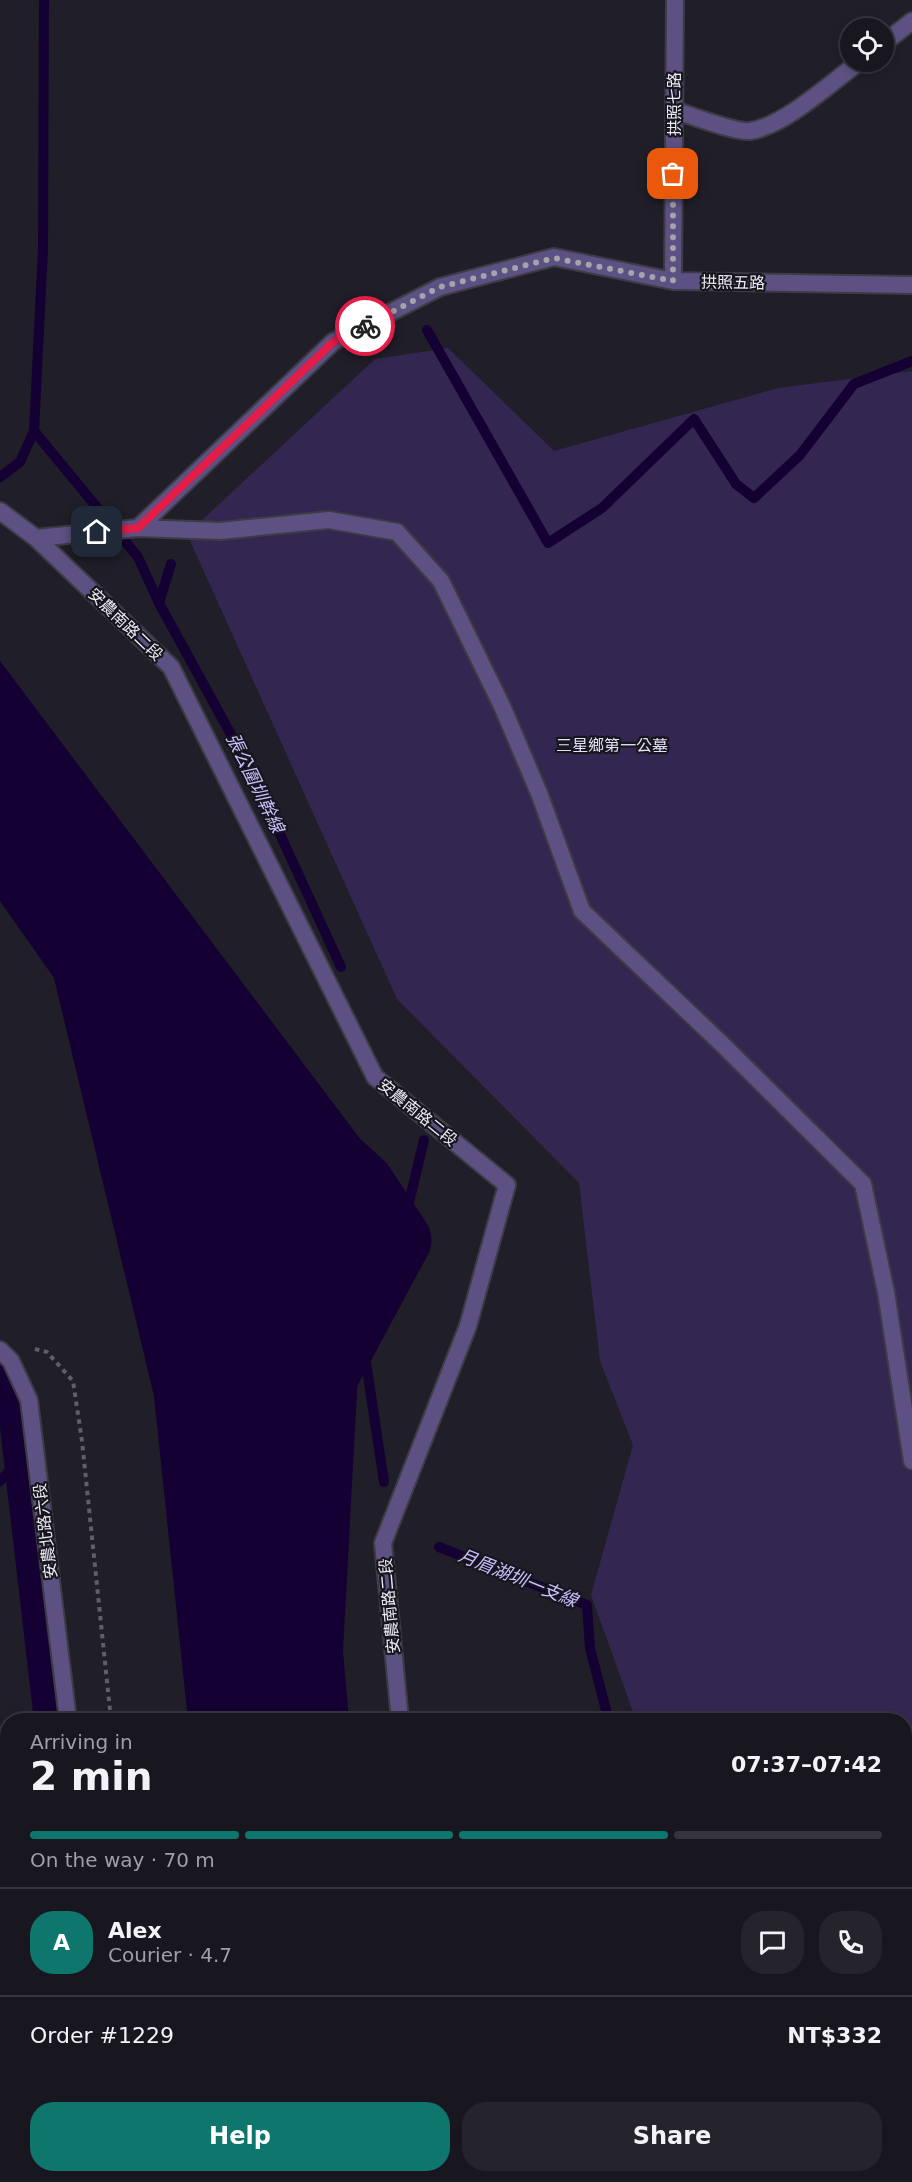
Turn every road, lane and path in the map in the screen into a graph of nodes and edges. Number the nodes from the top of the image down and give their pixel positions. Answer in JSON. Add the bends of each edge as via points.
{"nodes":[{"id":1,"x":675,"y":0,"type":"edge"},
{"id":2,"x":912,"y":21,"type":"edge"},
{"id":3,"x":894,"y":35,"type":"edge"},
{"id":4,"x":846,"y":72,"type":"edge"},
{"id":5,"x":674,"y":110,"type":"junction"},
{"id":6,"x":673,"y":281,"type":"junction"},
{"id":7,"x":912,"y":285,"type":"edge"},
{"id":8,"x":0,"y":511,"type":"edge"},
{"id":9,"x":138,"y":528,"type":"junction"},
{"id":10,"x":36,"y":538,"type":"junction"},
{"id":11,"x":28,"y":1347,"type":"dead end"},
{"id":12,"x":0,"y":1350,"type":"edge"},
{"id":13,"x":912,"y":1461,"type":"edge"},
{"id":14,"x":67,"y":1713,"type":"edge"},
{"id":15,"x":110,"y":1713,"type":"edge"},
{"id":16,"x":399,"y":1713,"type":"edge"}],
"edges":[{"from":1,"to":5,"type":"lane","name":"拱照七路"},
{"from":2,"to":3,"type":"lane"},
{"from":4,"to":5,"type":"lane","via":[[787,117],[749,132]]},
{"from":5,"to":6,"type":"lane","name":"拱照七路"},
{"from":6,"to":7,"type":"lane","name":"拱照五路"},
{"from":6,"to":9,"type":"lane","name":"拱照五路","via":[[554,258],[440,287],[333,342]]},
{"from":8,"to":10,"type":"lane","name":"安農南路二段"},
{"from":9,"to":10,"type":"lane"},
{"from":9,"to":13,"type":"lane","via":[[220,531],[329,520],[397,532],[441,581],[507,717],[582,911],[863,1184],[886,1292]]},
{"from":10,"to":16,"type":"lane","name":"安農南路二段","via":[[171,667],[375,1077],[507,1185],[468,1326],[383,1543]]},
{"from":11,"to":15,"type":"path","via":[[47,1352],[73,1381]]},
{"from":12,"to":14,"type":"lane","name":"安農北路六段","via":[[10,1361],[29,1401]]}]}
